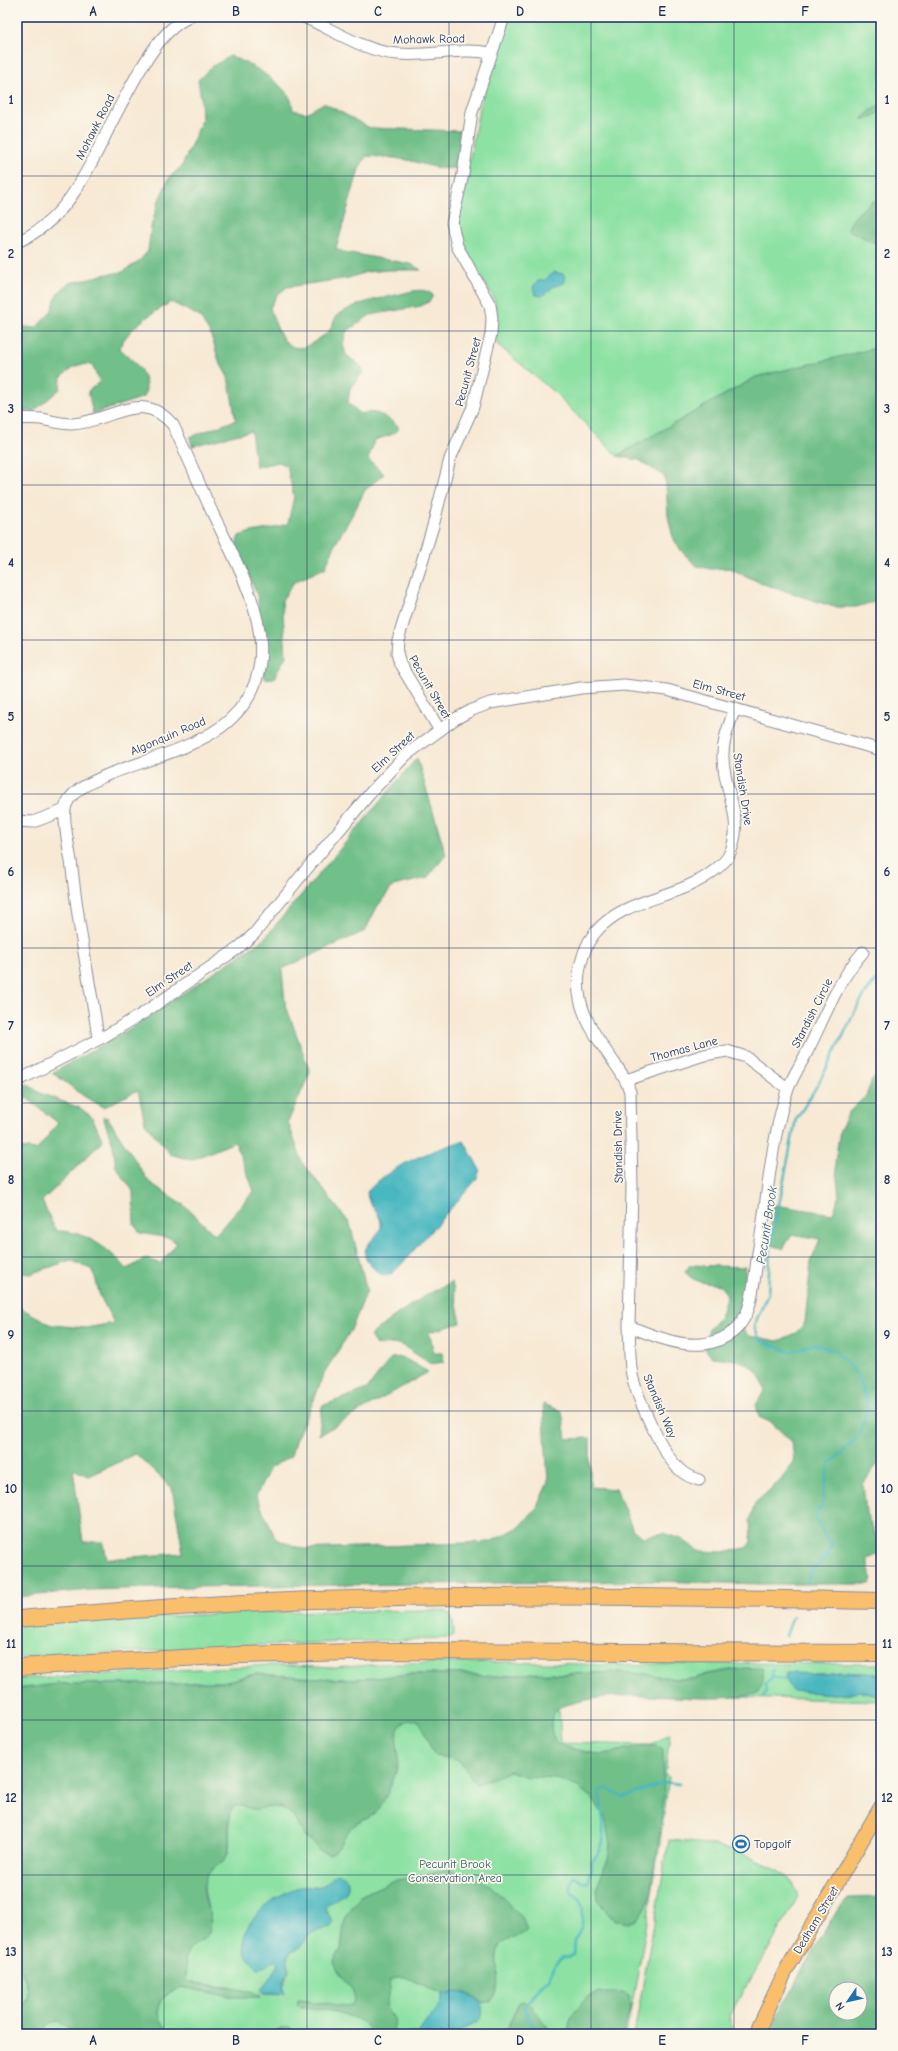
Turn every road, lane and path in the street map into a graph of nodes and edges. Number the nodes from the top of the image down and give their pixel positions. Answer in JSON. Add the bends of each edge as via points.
{"nodes":[{"id":1,"x":189,"y":17,"type":"edge"},
{"id":2,"x":304,"y":17,"type":"edge"},
{"id":3,"x":504,"y":17,"type":"edge"},
{"id":4,"x":490,"y":53,"type":"junction"},
{"id":5,"x":17,"y":242,"type":"edge"},
{"id":6,"x":17,"y":418,"type":"edge"},
{"id":7,"x":735,"y":708,"type":"junction"},
{"id":8,"x":439,"y":729,"type":"junction"},
{"id":9,"x":881,"y":750,"type":"edge"},
{"id":10,"x":65,"y":810,"type":"junction"},
{"id":11,"x":17,"y":821,"type":"edge"},
{"id":12,"x":863,"y":952,"type":"dead end"},
{"id":13,"x":98,"y":1039,"type":"junction"},
{"id":14,"x":626,"y":1080,"type":"junction"},
{"id":15,"x":17,"y":1081,"type":"edge"},
{"id":16,"x":787,"y":1088,"type":"junction"},
{"id":17,"x":629,"y":1326,"type":"junction"},
{"id":18,"x":699,"y":1480,"type":"dead end"},
{"id":19,"x":881,"y":1601,"type":"edge"},
{"id":20,"x":17,"y":1618,"type":"edge"},
{"id":21,"x":881,"y":1653,"type":"edge"},
{"id":22,"x":17,"y":1667,"type":"edge"},
{"id":23,"x":881,"y":1807,"type":"edge"},
{"id":24,"x":756,"y":2034,"type":"edge"}],
"edges":[{"from":1,"to":5,"type":"street","name":"Mohawk Road","via":[[169,32],[146,59],[68,202],[50,221]]},
{"from":2,"to":4,"type":"street","name":"Mohawk Road","via":[[354,41],[387,53]]},
{"from":3,"to":4,"type":"street","name":"Pecunit Street"},
{"from":4,"to":8,"type":"street","name":"Pecunit Street","via":[[472,112],[452,223],[457,246],[490,305],[492,334],[473,406],[450,459],[433,526],[398,640],[397,653],[400,664]]},
{"from":6,"to":10,"type":"street","name":"Algonquin Road","via":[[71,424],[100,419],[138,406],[150,407],[165,415],[173,425],[245,582],[256,611],[260,642],[256,684],[244,704],[222,726],[185,746],[93,781],[74,794]]},
{"from":7,"to":8,"type":"street","name":"Elm Street","via":[[667,690],[636,685],[607,685],[490,703]]},
{"from":7,"to":9,"type":"street","name":"Elm Street"},
{"from":7,"to":14,"type":"street","name":"Standish Drive","via":[[722,756],[737,825],[728,856],[703,879],[687,888],[632,905],[609,918],[592,937],[581,960],[578,984],[582,1008],[594,1034]]},
{"from":8,"to":13,"type":"street","name":"Elm Street","via":[[406,755],[372,791],[245,943],[147,1010]]},
{"from":10,"to":11,"type":"street","via":[[34,822]]},
{"from":10,"to":13,"type":"street","via":[[78,917]]},
{"from":12,"to":16,"type":"street","name":"Standish Circle","via":[[846,974]]},
{"from":13,"to":15,"type":"street","name":"Elm Street"},
{"from":14,"to":16,"type":"street","name":"Thomas Lane","via":[[704,1055],[727,1051],[751,1059]]},
{"from":14,"to":17,"type":"street","name":"Standish Drive","via":[[631,1102]]},
{"from":16,"to":17,"type":"street","via":[[776,1136],[751,1299],[742,1322],[728,1335],[691,1346]]},
{"from":17,"to":18,"type":"street","name":"Standish Way","via":[[633,1376],[660,1441],[673,1464]]},
{"from":19,"to":20,"type":"highway","via":[[480,1598],[323,1600],[151,1608]]},
{"from":21,"to":22,"type":"highway","via":[[393,1650],[209,1656]]},
{"from":23,"to":24,"type":"main road","name":"Dedham Street","via":[[787,1970]]}]}
